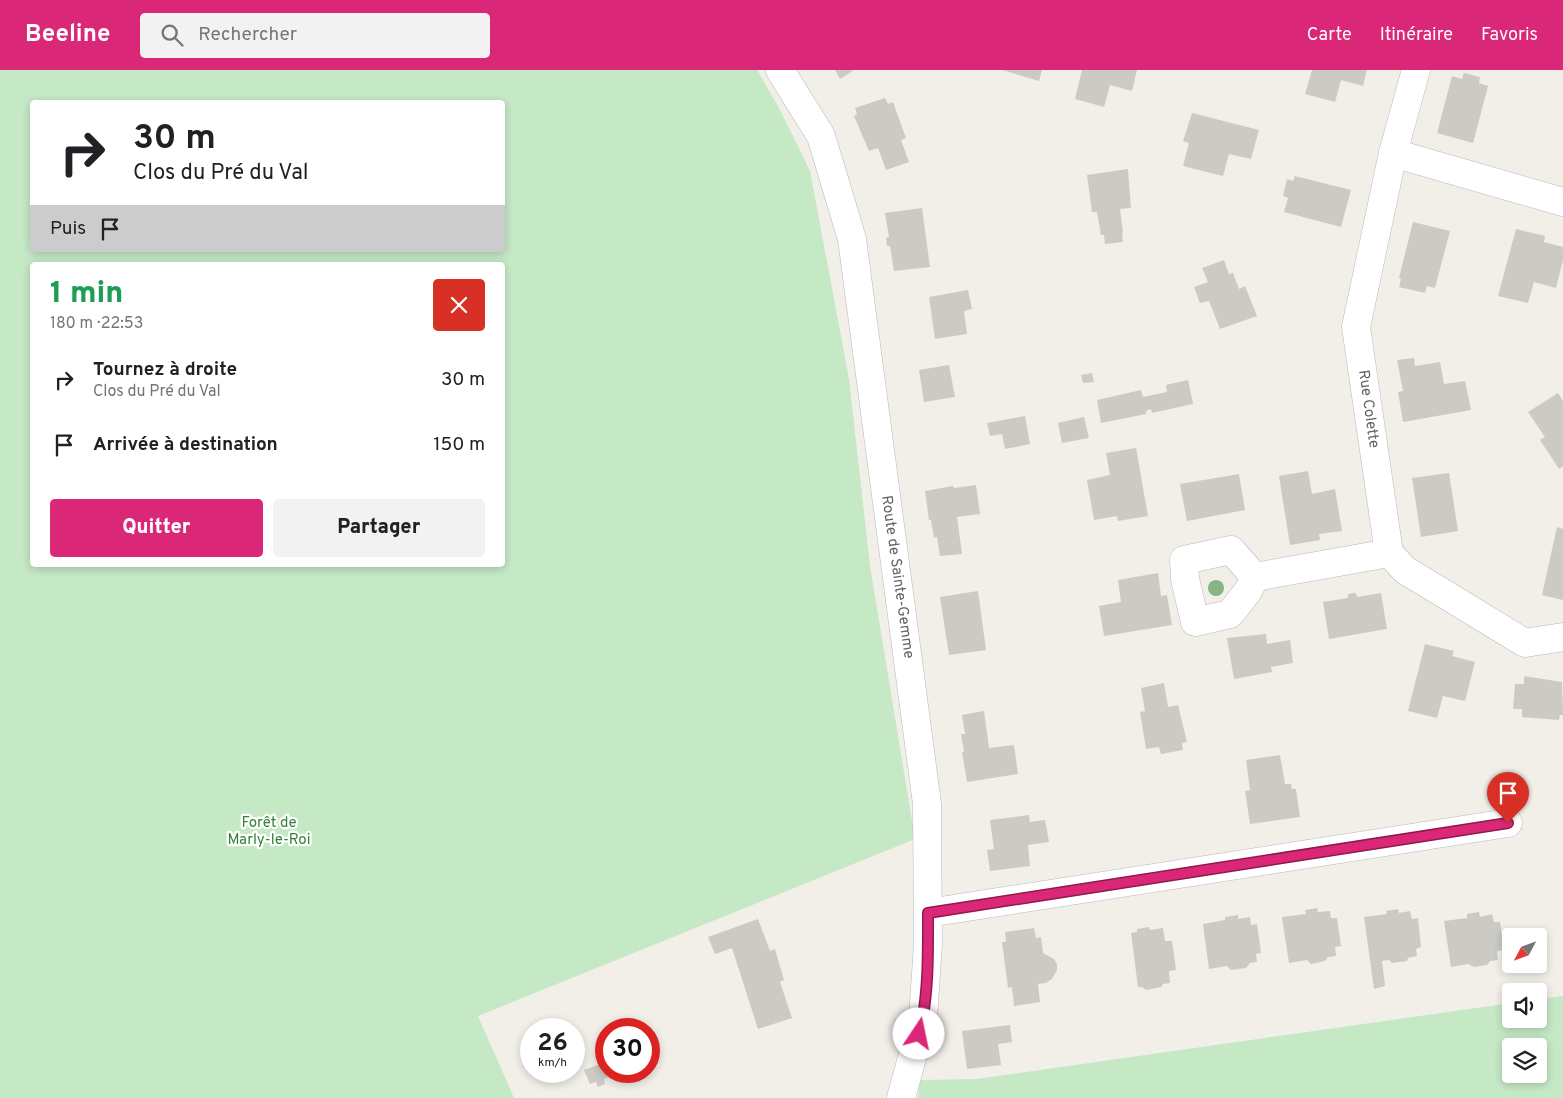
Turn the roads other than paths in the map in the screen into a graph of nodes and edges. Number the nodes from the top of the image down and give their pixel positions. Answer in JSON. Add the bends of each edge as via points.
{"nodes":[{"id":1,"x":780,"y":70,"type":"edge"},
{"id":2,"x":1416,"y":70,"type":"edge"},
{"id":3,"x":1393,"y":153,"type":"junction"},
{"id":4,"x":1563,"y":202,"type":"edge"},
{"id":5,"x":1389,"y":553,"type":"junction"},
{"id":6,"x":1255,"y":577,"type":"dead end"},
{"id":7,"x":1563,"y":637,"type":"edge"},
{"id":8,"x":1508,"y":823,"type":"dead end"},
{"id":9,"x":928,"y":913,"type":"junction"},
{"id":10,"x":901,"y":1098,"type":"edge"}],
"edges":[{"from":1,"to":9,"type":"street","name":"Route de Sainte-Gemme","via":[[821,136],[852,239],[927,804]]},
{"from":2,"to":3,"type":"street","name":"Rue Colette"},
{"from":3,"to":4,"type":"street"},
{"from":3,"to":5,"type":"street","name":"Rue Colette","via":[[1356,326]]},
{"from":5,"to":6,"type":"street"},
{"from":5,"to":7,"type":"street","via":[[1405,570],[1525,642]]},
{"from":8,"to":9,"type":"street"},
{"from":9,"to":10,"type":"street","name":"Route de Sainte-Gemme","via":[[923,1018]]}]}
